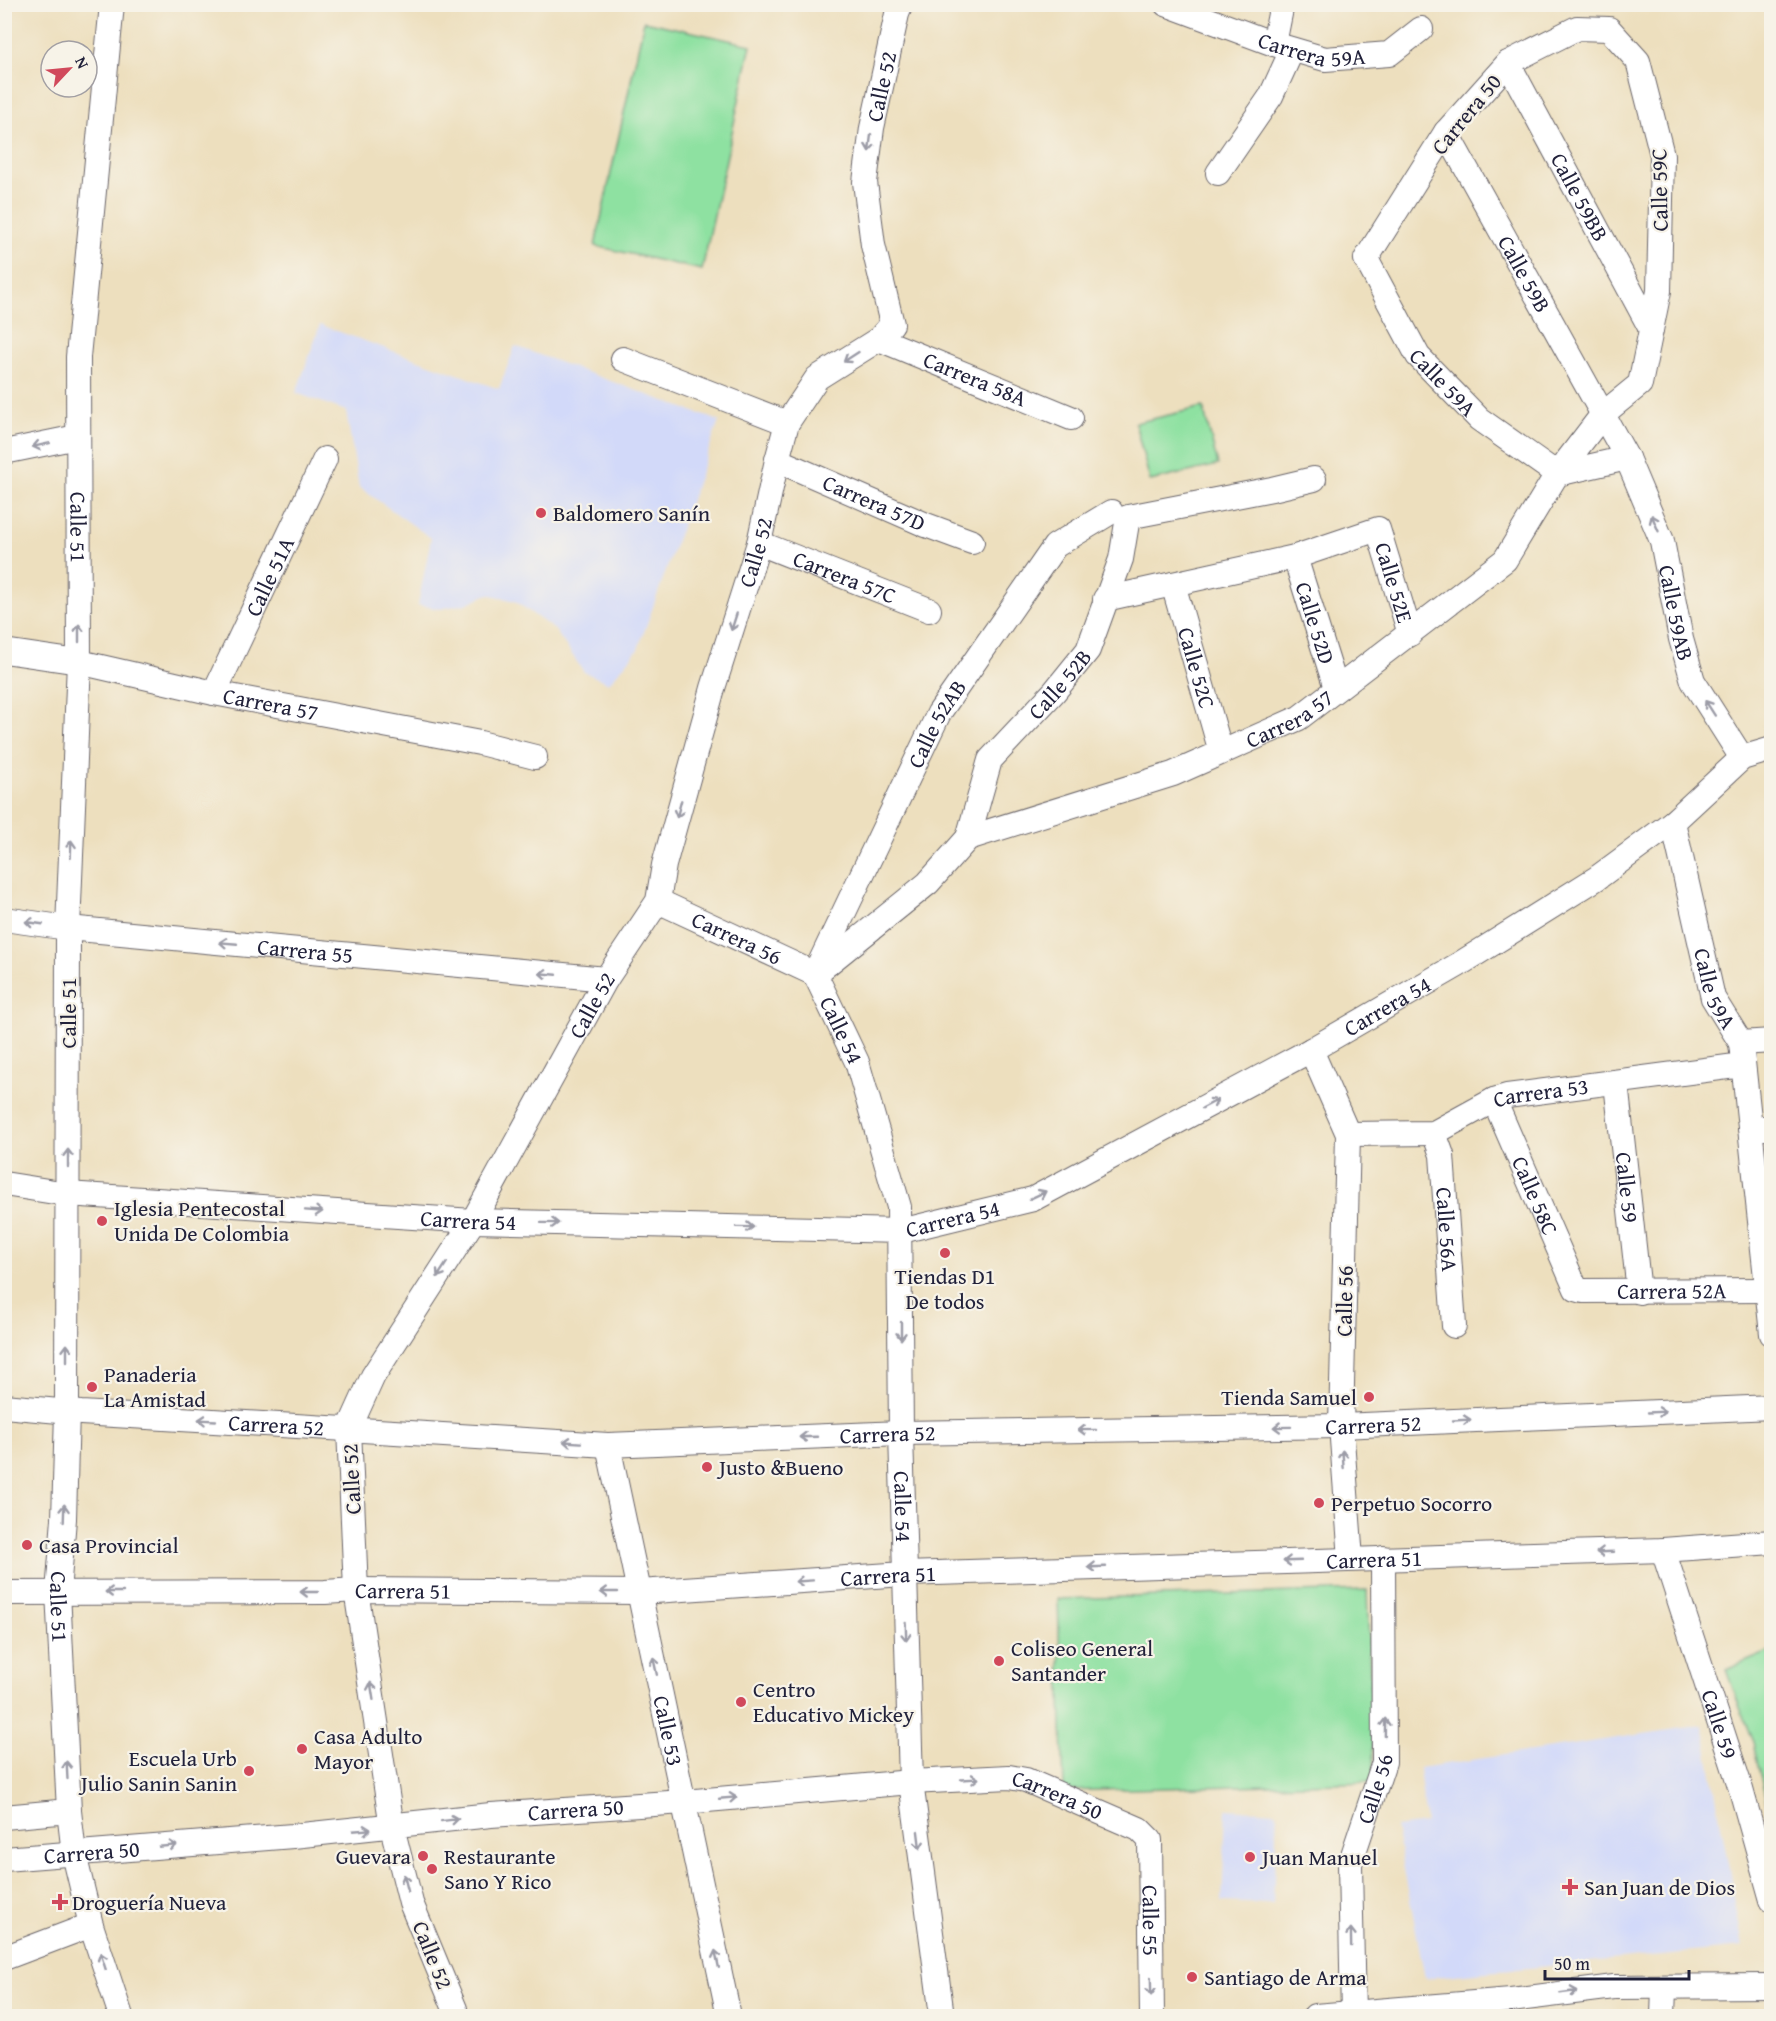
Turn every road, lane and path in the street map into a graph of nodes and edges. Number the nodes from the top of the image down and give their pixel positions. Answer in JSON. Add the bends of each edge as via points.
{"nodes":[{"id":1,"x":112,"y":4,"type":"edge"},
{"id":2,"x":901,"y":4,"type":"edge"},
{"id":3,"x":1166,"y":4,"type":"edge"},
{"id":4,"x":1282,"y":4,"type":"edge"},
{"id":5,"x":1421,"y":29,"type":"dead end"},
{"id":6,"x":1609,"y":29,"type":"joint"},
{"id":7,"x":1283,"y":47,"type":"junction"},
{"id":8,"x":1508,"y":63,"type":"junction"},
{"id":9,"x":1446,"y":132,"type":"junction"},
{"id":10,"x":1218,"y":173,"type":"dead end"},
{"id":11,"x":1366,"y":259,"type":"joint"},
{"id":12,"x":1651,"y":329,"type":"junction"},
{"id":13,"x":879,"y":339,"type":"junction"},
{"id":14,"x":623,"y":359,"type":"dead end"},
{"id":15,"x":1604,"y":414,"type":"junction"},
{"id":16,"x":1071,"y":418,"type":"dead end"},
{"id":17,"x":788,"y":423,"type":"junction"},
{"id":18,"x":78,"y":437,"type":"junction"},
{"id":19,"x":4,"y":452,"type":"edge"},
{"id":20,"x":1627,"y":458,"type":"junction"},
{"id":21,"x":325,"y":459,"type":"dead end"},
{"id":22,"x":777,"y":460,"type":"junction"},
{"id":23,"x":1557,"y":474,"type":"junction"},
{"id":24,"x":1314,"y":479,"type":"dead end"},
{"id":25,"x":1119,"y":514,"type":"junction"},
{"id":26,"x":972,"y":542,"type":"dead end"},
{"id":27,"x":759,"y":543,"type":"junction"},
{"id":28,"x":1295,"y":557,"type":"junction"},
{"id":29,"x":1173,"y":584,"type":"junction"},
{"id":30,"x":1105,"y":599,"type":"junction"},
{"id":31,"x":929,"y":610,"type":"dead end"},
{"id":32,"x":1410,"y":634,"type":"junction"},
{"id":33,"x":4,"y":651,"type":"edge"},
{"id":34,"x":79,"y":662,"type":"junction"},
{"id":35,"x":1336,"y":688,"type":"junction"},
{"id":36,"x":214,"y":693,"type":"junction"},
{"id":37,"x":1772,"y":749,"type":"edge"},
{"id":38,"x":1221,"y":752,"type":"junction"},
{"id":39,"x":535,"y":758,"type":"dead end"},
{"id":40,"x":1742,"y":758,"type":"junction"},
{"id":41,"x":1672,"y":822,"type":"junction"},
{"id":42,"x":968,"y":838,"type":"junction"},
{"id":43,"x":658,"y":901,"type":"junction"},
{"id":44,"x":4,"y":919,"type":"edge"},
{"id":45,"x":68,"y":928,"type":"junction"},
{"id":46,"x":815,"y":974,"type":"junction"},
{"id":47,"x":606,"y":979,"type":"junction"},
{"id":48,"x":1772,"y":1041,"type":"edge"},
{"id":49,"x":1311,"y":1050,"type":"junction"},
{"id":50,"x":1742,"y":1054,"type":"junction"},
{"id":51,"x":1616,"y":1083,"type":"junction"},
{"id":52,"x":1494,"y":1100,"type":"junction"},
{"id":53,"x":1761,"y":1128,"type":"edge"},
{"id":54,"x":1434,"y":1133,"type":"junction"},
{"id":55,"x":1348,"y":1134,"type":"junction"},
{"id":56,"x":4,"y":1184,"type":"edge"},
{"id":57,"x":68,"y":1194,"type":"junction"},
{"id":58,"x":1765,"y":1218,"type":"edge"},
{"id":59,"x":473,"y":1221,"type":"junction"},
{"id":60,"x":901,"y":1231,"type":"junction"},
{"id":61,"x":1576,"y":1289,"type":"joint"},
{"id":62,"x":1639,"y":1292,"type":"junction"},
{"id":63,"x":1769,"y":1298,"type":"edge"},
{"id":64,"x":1454,"y":1326,"type":"dead end"},
{"id":65,"x":1772,"y":1334,"type":"edge"},
{"id":66,"x":4,"y":1406,"type":"edge"},
{"id":67,"x":1772,"y":1407,"type":"edge"},
{"id":68,"x":66,"y":1411,"type":"junction"},
{"id":69,"x":1341,"y":1426,"type":"junction"},
{"id":70,"x":349,"y":1429,"type":"junction"},
{"id":71,"x":901,"y":1433,"type":"junction"},
{"id":72,"x":608,"y":1445,"type":"junction"},
{"id":73,"x":1772,"y":1542,"type":"edge"},
{"id":74,"x":1663,"y":1550,"type":"junction"},
{"id":75,"x":1383,"y":1558,"type":"junction"},
{"id":76,"x":1351,"y":1559,"type":"junction"},
{"id":77,"x":904,"y":1574,"type":"junction"},
{"id":78,"x":356,"y":1590,"type":"junction"},
{"id":79,"x":58,"y":1592,"type":"junction"},
{"id":80,"x":639,"y":1592,"type":"junction"},
{"id":81,"x":4,"y":1593,"type":"edge"},
{"id":82,"x":911,"y":1782,"type":"junction"},
{"id":83,"x":684,"y":1802,"type":"junction"},
{"id":84,"x":69,"y":1811,"type":"junction"},
{"id":85,"x":4,"y":1817,"type":"edge"},
{"id":86,"x":392,"y":1827,"type":"junction"},
{"id":87,"x":1139,"y":1829,"type":"joint"},
{"id":88,"x":74,"y":1854,"type":"junction"},
{"id":89,"x":4,"y":1859,"type":"edge"},
{"id":90,"x":1772,"y":1900,"type":"edge"},
{"id":91,"x":91,"y":1925,"type":"junction"},
{"id":92,"x":4,"y":1958,"type":"edge"},
{"id":93,"x":1772,"y":1986,"type":"edge"},
{"id":94,"x":1664,"y":1988,"type":"junction"},
{"id":95,"x":1512,"y":2008,"type":"edge"},
{"id":96,"x":1353,"y":2015,"type":"edge"},
{"id":97,"x":121,"y":2016,"type":"edge"},
{"id":98,"x":456,"y":2016,"type":"edge"},
{"id":99,"x":729,"y":2016,"type":"edge"},
{"id":100,"x":942,"y":2016,"type":"edge"},
{"id":101,"x":1152,"y":2016,"type":"edge"},
{"id":102,"x":1315,"y":2016,"type":"edge"},
{"id":103,"x":1664,"y":2016,"type":"edge"}],
"edges":[{"from":1,"to":18,"type":"street","name":"Calle 51","via":[[78,357]]},
{"from":2,"to":13,"type":"street","name":"Calle 52","one_way":true,"via":[[872,128],[865,182],[873,246],[892,324]]},
{"from":3,"to":7,"type":"street","name":"Carrera 59A"},
{"from":4,"to":7,"type":"street"},
{"from":5,"to":7,"type":"street","name":"Carrera 59A","via":[[1389,54],[1325,59]]},
{"from":6,"to":8,"type":"street","name":"Carrera 50","via":[[1577,28]]},
{"from":6,"to":12,"type":"street","name":"Calle 59C","via":[[1638,61],[1662,155],[1659,291]]},
{"from":7,"to":10,"type":"street","via":[[1270,96]]},
{"from":8,"to":9,"type":"street","name":"Carrera 50"},
{"from":8,"to":12,"type":"street","name":"Calle 59BB"},
{"from":9,"to":11,"type":"street","name":"Carrera 50"},
{"from":9,"to":15,"type":"street","name":"Calle 59B"},
{"from":11,"to":23,"type":"street","name":"Calle 59A","via":[[1418,356],[1479,418]]},
{"from":12,"to":15,"type":"street","name":"Carrera 57","via":[[1640,384]]},
{"from":13,"to":16,"type":"street","name":"Carrera 58A"},
{"from":13,"to":17,"type":"street","name":"Calle 52","one_way":true,"via":[[817,378]]},
{"from":14,"to":17,"type":"street"},
{"from":15,"to":20,"type":"street","name":"Calle 59AB"},
{"from":15,"to":23,"type":"street","name":"Carrera 57"},
{"from":17,"to":22,"type":"street","name":"Calle 52"},
{"from":18,"to":19,"type":"street","one_way":true},
{"from":34,"to":18,"type":"street","name":"Calle 51","one_way":true},
{"from":20,"to":23,"type":"street"},
{"from":40,"to":20,"type":"street","name":"Calle 59AB","one_way":true,"via":[[1693,681],[1662,541]]},
{"from":21,"to":36,"type":"street","name":"Calle 51A"},
{"from":22,"to":26,"type":"street","name":"Carrera 57D"},
{"from":22,"to":27,"type":"street","name":"Calle 52"},
{"from":23,"to":32,"type":"street","name":"Carrera 57","via":[[1505,560]]},
{"from":24,"to":25,"type":"street"},
{"from":25,"to":30,"type":"street","name":"Calle 52B","via":[[1120,559]]},
{"from":25,"to":46,"type":"street","name":"Calle 52AB","via":[[1055,546],[939,712]]},
{"from":27,"to":31,"type":"street","name":"Carrera 57C"},
{"from":27,"to":43,"type":"street","name":"Calle 52","one_way":true,"via":[[712,688],[664,865]]},
{"from":28,"to":29,"type":"street"},
{"from":28,"to":32,"type":"street","name":"Calle 52E","via":[[1378,529]]},
{"from":28,"to":35,"type":"street","name":"Calle 52D"},
{"from":29,"to":30,"type":"street"},
{"from":29,"to":38,"type":"street","name":"Calle 52C"},
{"from":30,"to":42,"type":"street","name":"Calle 52B","via":[[1088,650],[990,760]]},
{"from":32,"to":35,"type":"street","name":"Carrera 57"},
{"from":33,"to":34,"type":"street","name":"Carrera 57"},
{"from":34,"to":36,"type":"street","name":"Carrera 57"},
{"from":45,"to":34,"type":"street","name":"Calle 51","one_way":true},
{"from":35,"to":38,"type":"street","name":"Carrera 57","via":[[1299,718]]},
{"from":36,"to":39,"type":"street","name":"Carrera 57","via":[[480,743]]},
{"from":37,"to":40,"type":"street","name":"Carrera 54"},
{"from":38,"to":42,"type":"street","name":"Carrera 57","via":[[1173,774]]},
{"from":40,"to":41,"type":"street","name":"Carrera 54"},
{"from":41,"to":49,"type":"street","name":"Carrera 54","via":[[1597,878]]},
{"from":41,"to":50,"type":"street","name":"Calle 59A","via":[[1713,998]]},
{"from":42,"to":46,"type":"street","via":[[928,883]]},
{"from":43,"to":46,"type":"street","name":"Carrera 56"},
{"from":43,"to":47,"type":"street","name":"Calle 52"},
{"from":45,"to":44,"type":"street","name":"Carrera 55","one_way":true},
{"from":47,"to":45,"type":"street","name":"Carrera 55","one_way":true},
{"from":57,"to":45,"type":"street","name":"Calle 51","one_way":true},
{"from":46,"to":60,"type":"street","name":"Calle 54","via":[[857,1062],[899,1207]]},
{"from":47,"to":59,"type":"street","name":"Calle 52"},
{"from":48,"to":50,"type":"street","name":"Carrera 53"},
{"from":49,"to":55,"type":"street","name":"Calle 56"},
{"from":60,"to":49,"type":"street","name":"Carrera 54","one_way":true,"via":[[1033,1199]]},
{"from":50,"to":51,"type":"street","name":"Carrera 53"},
{"from":50,"to":53,"type":"street","name":"Calle 59A"},
{"from":51,"to":52,"type":"street","name":"Carrera 53","via":[[1507,1095]]},
{"from":51,"to":62,"type":"street","name":"Calle 59"},
{"from":52,"to":54,"type":"street","name":"Carrera 53"},
{"from":52,"to":61,"type":"street","name":"Calle 58C"},
{"from":53,"to":58,"type":"street","name":"Calle 59A"},
{"from":54,"to":55,"type":"street","name":"Carrera 53"},
{"from":54,"to":64,"type":"street","name":"Calle 56A","via":[[1442,1155]]},
{"from":55,"to":69,"type":"street","name":"Calle 56"},
{"from":56,"to":57,"type":"street","name":"Carrera 54"},
{"from":57,"to":59,"type":"street","name":"Carrera 54","one_way":true},
{"from":68,"to":57,"type":"street","name":"Calle 51","one_way":true},
{"from":58,"to":63,"type":"street","name":"Calle 59A"},
{"from":59,"to":60,"type":"street","name":"Carrera 54","one_way":true},
{"from":59,"to":70,"type":"street","name":"Calle 52","one_way":true,"via":[[373,1376]]},
{"from":60,"to":71,"type":"street","name":"Calle 54","one_way":true},
{"from":61,"to":62,"type":"street","name":"Carrera 52A"},
{"from":62,"to":63,"type":"street","name":"Carrera 52A"},
{"from":63,"to":65,"type":"street","name":"Calle 59A"},
{"from":66,"to":68,"type":"street","name":"Carrera 52"},
{"from":69,"to":67,"type":"street","name":"Carrera 52","one_way":true},
{"from":70,"to":68,"type":"street","name":"Carrera 52","one_way":true},
{"from":79,"to":68,"type":"street","name":"Calle 51","one_way":true},
{"from":69,"to":71,"type":"street","name":"Carrera 52","one_way":true},
{"from":76,"to":69,"type":"street","name":"Calle 56","one_way":true},
{"from":72,"to":70,"type":"street","name":"Carrera 52","one_way":true},
{"from":70,"to":78,"type":"street","name":"Calle 52"},
{"from":71,"to":72,"type":"street","name":"Carrera 52","one_way":true},
{"from":71,"to":77,"type":"street","name":"Calle 54"},
{"from":72,"to":80,"type":"street","name":"Calle 53"},
{"from":73,"to":74,"type":"street","name":"Carrera 51"},
{"from":74,"to":75,"type":"street","name":"Carrera 51","one_way":true},
{"from":74,"to":90,"type":"street","name":"Calle 59","via":[[1740,1786]]},
{"from":75,"to":76,"type":"street","name":"Carrera 51"},
{"from":96,"to":75,"type":"street","name":"Calle 56","one_way":true,"via":[[1350,1864],[1384,1762]]},
{"from":76,"to":77,"type":"street","name":"Carrera 51","one_way":true},
{"from":77,"to":80,"type":"street","name":"Carrera 51","one_way":true},
{"from":77,"to":82,"type":"street","name":"Calle 54","one_way":true},
{"from":78,"to":79,"type":"street","name":"Carrera 51","one_way":true},
{"from":80,"to":78,"type":"street","name":"Carrera 51","one_way":true},
{"from":86,"to":78,"type":"street","name":"Calle 52","one_way":true},
{"from":79,"to":81,"type":"street","name":"Carrera 51"},
{"from":84,"to":79,"type":"street","name":"Calle 51","one_way":true},
{"from":83,"to":80,"type":"street","name":"Calle 53","one_way":true},
{"from":83,"to":82,"type":"street","name":"Carrera 50","one_way":true},
{"from":82,"to":87,"type":"street","name":"Carrera 50","one_way":true,"via":[[1009,1777],[1026,1780]]},
{"from":82,"to":100,"type":"street","name":"Calle 54","one_way":true},
{"from":86,"to":83,"type":"street","name":"Carrera 50","one_way":true,"via":[[491,1815]]},
{"from":99,"to":83,"type":"street","name":"Calle 53","one_way":true},
{"from":84,"to":85,"type":"street"},
{"from":84,"to":88,"type":"street","name":"Calle 51"},
{"from":88,"to":86,"type":"street","name":"Carrera 50","one_way":true},
{"from":98,"to":86,"type":"street","name":"Calle 52","one_way":true,"via":[[411,1903]]},
{"from":87,"to":101,"type":"street","name":"Calle 55","one_way":true,"via":[[1150,1840]]},
{"from":88,"to":89,"type":"street","name":"Carrera 50"},
{"from":88,"to":91,"type":"street","name":"Calle 51"},
{"from":91,"to":92,"type":"street"},
{"from":97,"to":91,"type":"street","name":"Calle 51","one_way":true},
{"from":93,"to":94,"type":"street"},
{"from":95,"to":94,"type":"street","one_way":true,"via":[[1604,1988]]},
{"from":94,"to":103,"type":"street"},
{"from":95,"to":96,"type":"street"},
{"from":96,"to":102,"type":"street"}]}
